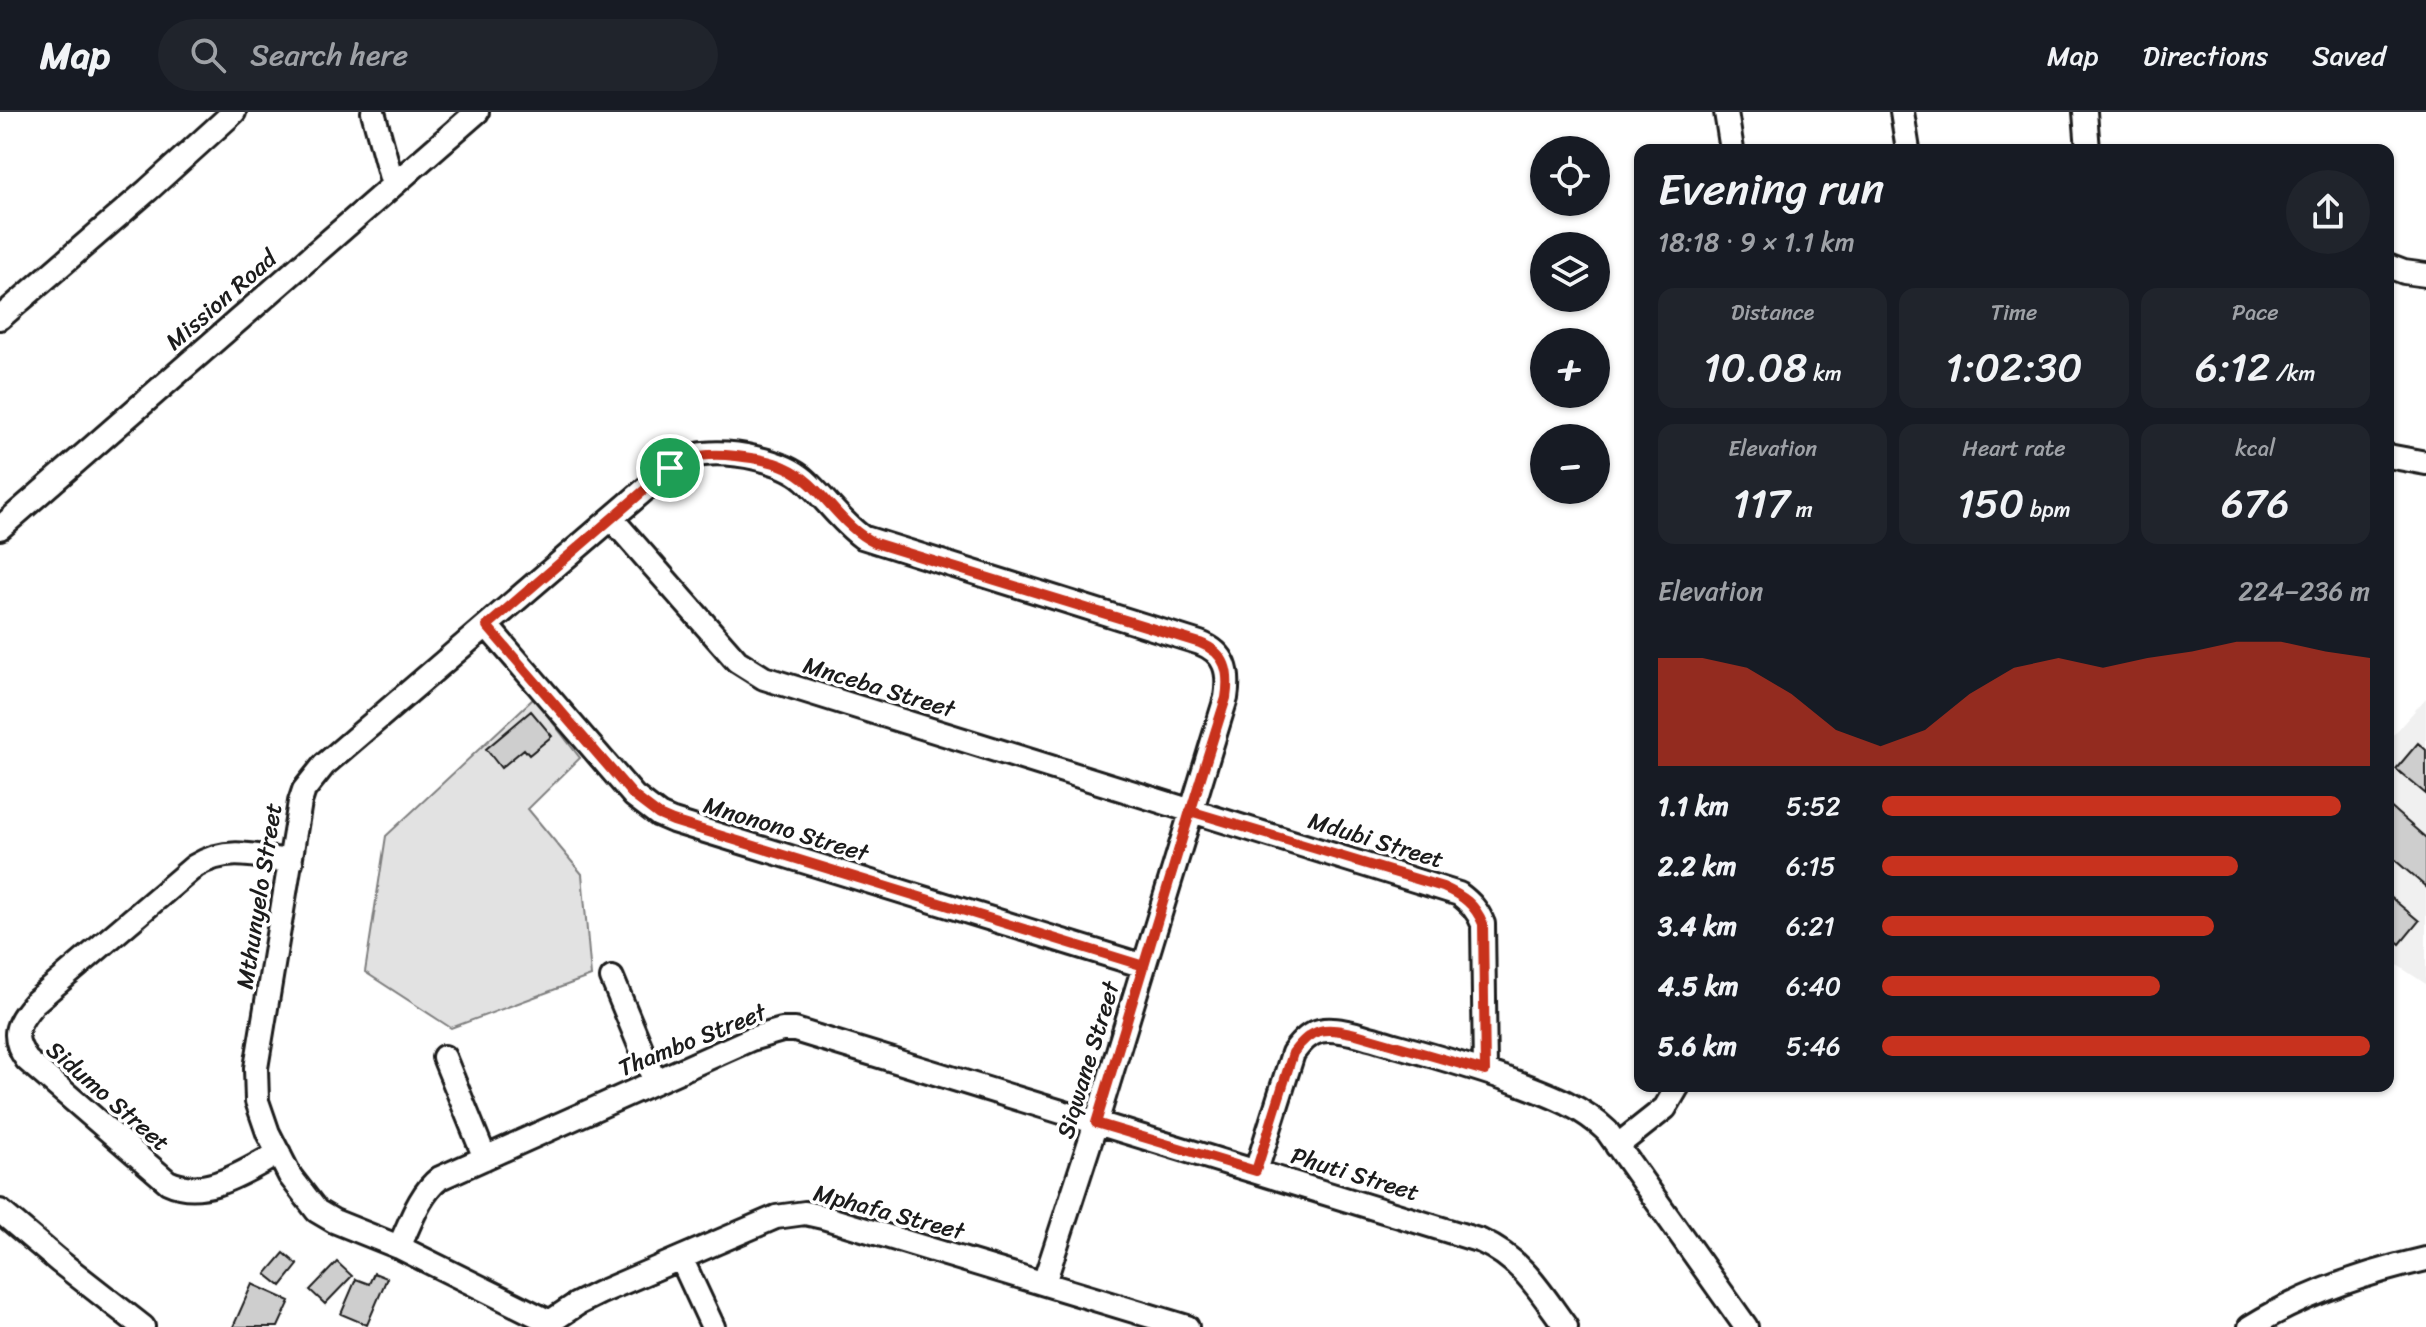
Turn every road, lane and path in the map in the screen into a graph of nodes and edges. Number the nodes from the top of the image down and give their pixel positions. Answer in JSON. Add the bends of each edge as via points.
{"nodes":[{"id":1,"x":234,"y":112,"type":"edge"},
{"id":2,"x":373,"y":112,"type":"edge"},
{"id":3,"x":477,"y":112,"type":"edge"},
{"id":4,"x":1726,"y":112,"type":"edge"},
{"id":5,"x":1902,"y":112,"type":"edge"},
{"id":6,"x":2085,"y":112,"type":"edge"},
{"id":7,"x":1731,"y":144,"type":"edge"},
{"id":8,"x":1907,"y":144,"type":"edge"},
{"id":9,"x":2088,"y":144,"type":"edge"},
{"id":10,"x":393,"y":185,"type":"junction"},
{"id":11,"x":2394,"y":268,"type":"edge"},
{"id":12,"x":2426,"y":275,"type":"edge"},
{"id":13,"x":0,"y":318,"type":"edge"},
{"id":14,"x":2394,"y":457,"type":"edge"},
{"id":15,"x":2426,"y":463,"type":"edge"},
{"id":16,"x":612,"y":519,"type":"junction"},
{"id":17,"x":0,"y":528,"type":"edge"},
{"id":18,"x":487,"y":626,"type":"junction"},
{"id":19,"x":1227,"y":667,"type":"joint"},
{"id":20,"x":1190,"y":811,"type":"junction"},
{"id":21,"x":291,"y":862,"type":"junction"},
{"id":22,"x":1144,"y":966,"type":"junction"},
{"id":23,"x":612,"y":978,"type":"dead end"},
{"id":24,"x":444,"y":1057,"type":"dead end"},
{"id":25,"x":1485,"y":1071,"type":"junction"},
{"id":26,"x":655,"y":1082,"type":"junction"},
{"id":27,"x":1674,"y":1092,"type":"edge"},
{"id":28,"x":1096,"y":1123,"type":"junction"},
{"id":29,"x":1617,"y":1146,"type":"junction"},
{"id":30,"x":279,"y":1153,"type":"junction"},
{"id":31,"x":485,"y":1158,"type":"junction"},
{"id":32,"x":1256,"y":1171,"type":"junction"},
{"id":33,"x":0,"y":1211,"type":"edge"},
{"id":34,"x":399,"y":1247,"type":"junction"},
{"id":35,"x":681,"y":1258,"type":"junction"},
{"id":36,"x":2426,"y":1259,"type":"edge"},
{"id":37,"x":1044,"y":1283,"type":"junction"},
{"id":38,"x":548,"y":1325,"type":"edge"},
{"id":39,"x":143,"y":1327,"type":"edge"},
{"id":40,"x":713,"y":1327,"type":"edge"},
{"id":41,"x":1187,"y":1327,"type":"edge"},
{"id":42,"x":1566,"y":1327,"type":"edge"},
{"id":43,"x":1746,"y":1327,"type":"edge"},
{"id":44,"x":2250,"y":1327,"type":"edge"}],
"edges":[{"from":1,"to":13,"type":"street"},
{"from":2,"to":10,"type":"street"},
{"from":3,"to":10,"type":"street","name":"Mission Road"},
{"from":4,"to":7,"type":"street"},
{"from":5,"to":8,"type":"street"},
{"from":6,"to":9,"type":"street"},
{"from":10,"to":17,"type":"street","name":"Mission Road"},
{"from":11,"to":12,"type":"street"},
{"from":14,"to":15,"type":"street"},
{"from":16,"to":18,"type":"street","name":"Mthunyelo Street"},
{"from":16,"to":19,"type":"street","name":"Mthunyelo Street","via":[[683,460],[703,454],[747,457],[786,467],[804,479],[862,537],[1200,643],[1211,647]]},
{"from":16,"to":20,"type":"street","name":"Mnceba Street","via":[[737,661],[764,678]]},
{"from":18,"to":21,"type":"street","name":"Mthunyelo Street","via":[[312,778],[300,802]]},
{"from":18,"to":22,"type":"street","name":"Mnonono Street","via":[[634,796],[659,815]]},
{"from":19,"to":20,"type":"street","name":"Siqwane Street","via":[[1226,698]]},
{"from":20,"to":22,"type":"street","name":"Siqwane Street"},
{"from":20,"to":25,"type":"street","name":"Mdubi Street","via":[[1443,887],[1470,902],[1485,937]]},
{"from":21,"to":30,"type":"street","name":"Mthunyelo Street","via":[[255,1084],[262,1120]]},
{"from":21,"to":30,"type":"street","name":"Sidumo Street","via":[[233,852],[195,866],[34,1003],[21,1018],[16,1040],[27,1060],[168,1182],[207,1187]]},
{"from":22,"to":28,"type":"street","name":"Siqwane Street"},
{"from":23,"to":26,"type":"street"},
{"from":24,"to":31,"type":"street"},
{"from":25,"to":29,"type":"street","via":[[1575,1106]]},
{"from":25,"to":32,"type":"street","via":[[1356,1034],[1320,1029],[1293,1053]]},
{"from":26,"to":28,"type":"street","name":"Thambo Street","via":[[767,1033],[795,1030]]},
{"from":26,"to":31,"type":"street","name":"Thambo Street"},
{"from":27,"to":29,"type":"street","via":[[1665,1108]]},
{"from":28,"to":32,"type":"street","name":"Phuti Street"},
{"from":28,"to":37,"type":"street","name":"Siqwane Street"},
{"from":29,"to":43,"type":"street"},
{"from":30,"to":34,"type":"street","name":"Mthunyelo Street","via":[[317,1211]]},
{"from":31,"to":34,"type":"street","name":"Thambo Street","via":[[431,1185]]},
{"from":32,"to":42,"type":"street","name":"Phuti Street","via":[[1498,1249],[1525,1271]]},
{"from":33,"to":39,"type":"street"},
{"from":34,"to":38,"type":"street","name":"Mthunyelo Street"},
{"from":35,"to":37,"type":"street","name":"Mphafa Street","via":[[776,1217],[805,1213]]},
{"from":35,"to":38,"type":"street","name":"Mphafa Street","via":[[577,1304]]},
{"from":35,"to":40,"type":"street"},
{"from":36,"to":44,"type":"street","via":[[2327,1287]]},
{"from":37,"to":41,"type":"street","name":"Mphafa Street"}]}
